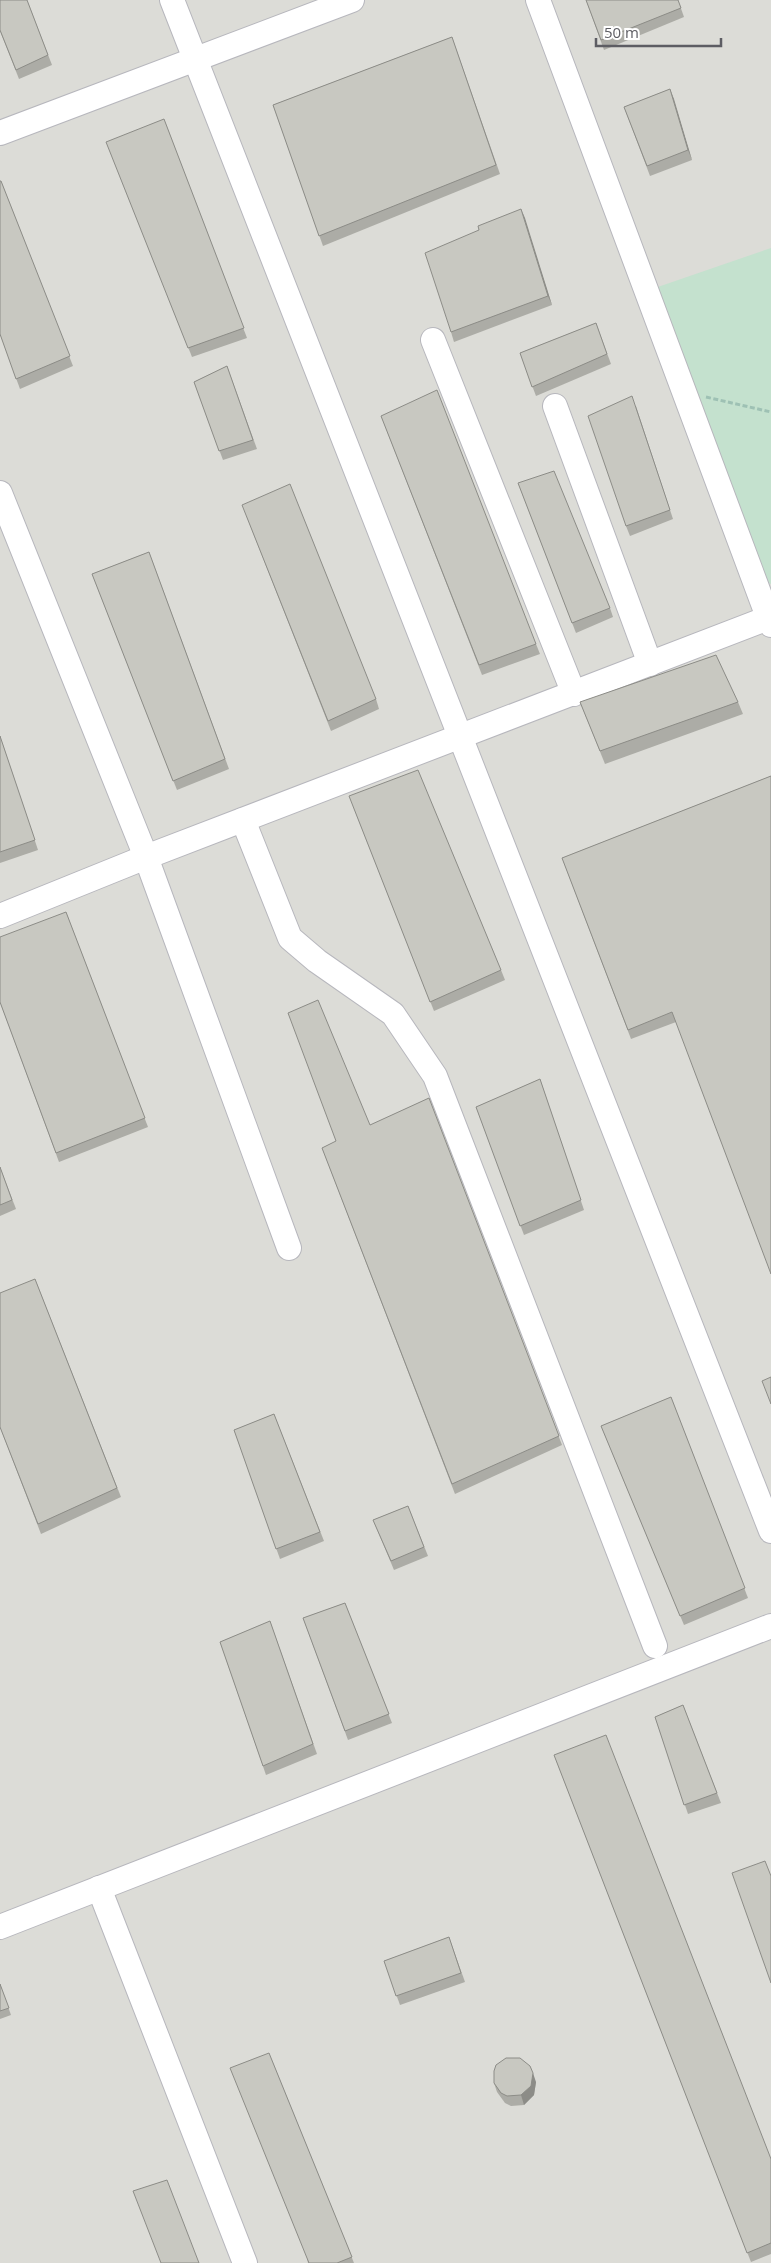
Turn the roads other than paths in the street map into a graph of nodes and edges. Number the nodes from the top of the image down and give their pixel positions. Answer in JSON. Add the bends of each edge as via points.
{"nodes":[{"id":1,"x":172,"y":0,"type":"edge"},
{"id":2,"x":352,"y":0,"type":"edge"},
{"id":3,"x":538,"y":0,"type":"edge"},
{"id":4,"x":195,"y":59,"type":"junction"},
{"id":5,"x":0,"y":133,"type":"edge"},
{"id":6,"x":433,"y":340,"type":"dead end"},
{"id":7,"x":555,"y":406,"type":"dead end"},
{"id":8,"x":0,"y":493,"type":"edge"},
{"id":9,"x":770,"y":620,"type":"edge"},
{"id":10,"x":650,"y":664,"type":"junction"},
{"id":11,"x":574,"y":694,"type":"junction"},
{"id":12,"x":459,"y":738,"type":"junction"},
{"id":13,"x":243,"y":820,"type":"junction"},
{"id":14,"x":146,"y":857,"type":"junction"},
{"id":15,"x":0,"y":916,"type":"edge"},
{"id":16,"x":289,"y":1248,"type":"dead end"},
{"id":17,"x":771,"y":1532,"type":"edge"},
{"id":18,"x":771,"y":1626,"type":"edge"},
{"id":19,"x":655,"y":1646,"type":"dead end"},
{"id":20,"x":99,"y":1888,"type":"junction"},
{"id":21,"x":0,"y":1927,"type":"edge"},
{"id":22,"x":245,"y":2263,"type":"edge"}],
"edges":[{"from":1,"to":4,"type":"lane"},
{"from":2,"to":4,"type":"lane"},
{"from":3,"to":9,"type":"lane"},
{"from":4,"to":5,"type":"lane"},
{"from":4,"to":12,"type":"lane"},
{"from":6,"to":11,"type":"lane"},
{"from":7,"to":10,"type":"lane"},
{"from":8,"to":14,"type":"lane"},
{"from":9,"to":10,"type":"lane"},
{"from":10,"to":11,"type":"lane"},
{"from":11,"to":12,"type":"lane"},
{"from":12,"to":13,"type":"lane"},
{"from":12,"to":17,"type":"lane"},
{"from":13,"to":14,"type":"lane"},
{"from":13,"to":19,"type":"lane","via":[[290,938],[393,1014],[435,1076]]},
{"from":14,"to":15,"type":"lane"},
{"from":14,"to":16,"type":"lane"},
{"from":18,"to":20,"type":"lane"},
{"from":20,"to":21,"type":"lane"},
{"from":20,"to":22,"type":"lane"}]}
